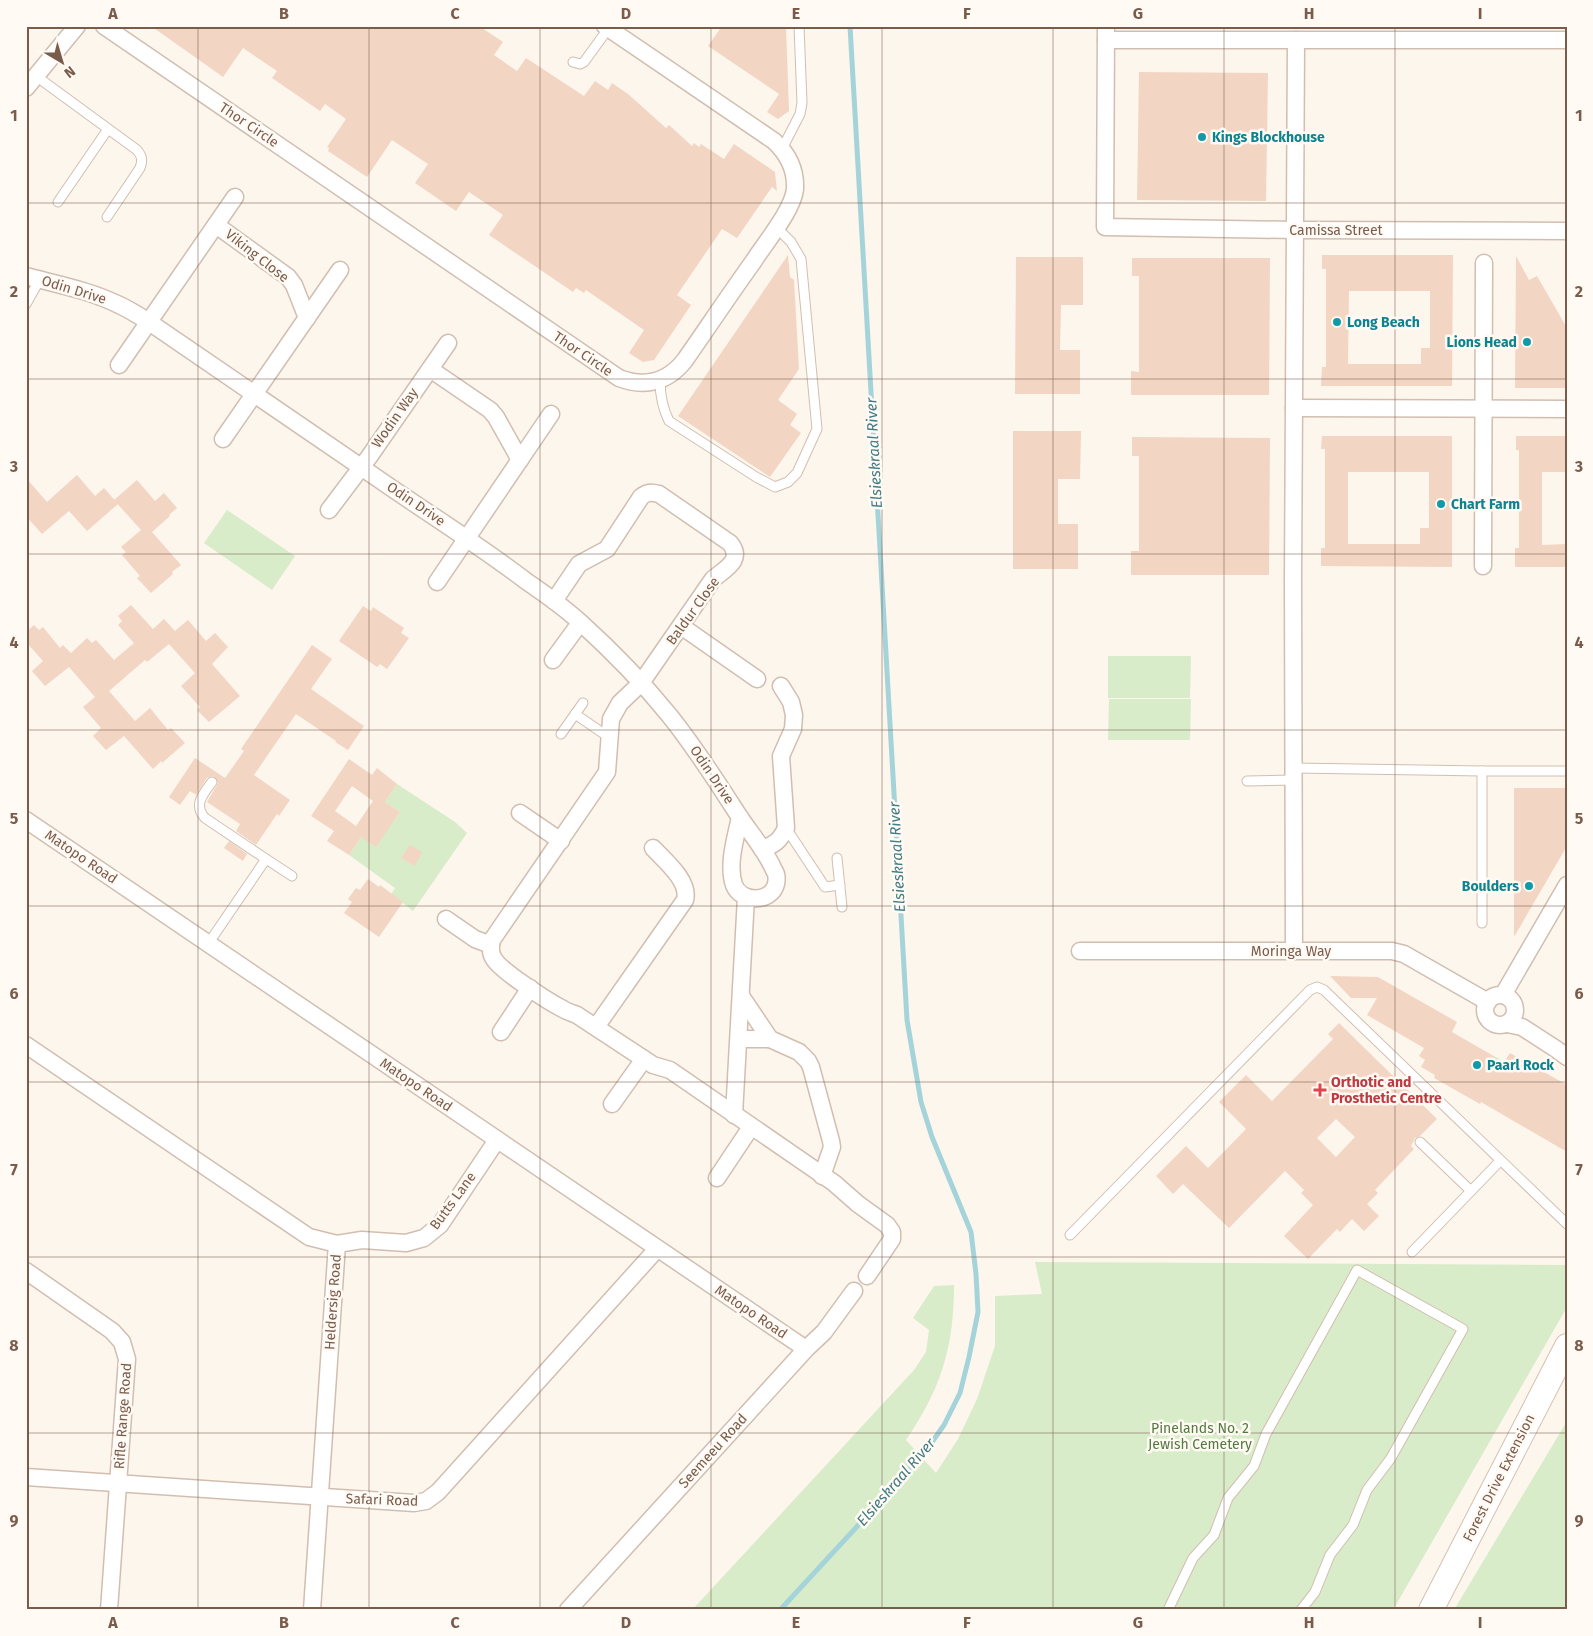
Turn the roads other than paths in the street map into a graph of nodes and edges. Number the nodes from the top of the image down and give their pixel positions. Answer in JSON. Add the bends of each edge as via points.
{"nodes":[{"id":1,"x":77,"y":26,"type":"edge"},
{"id":2,"x":104,"y":26,"type":"edge"},
{"id":3,"x":799,"y":26,"type":"edge"},
{"id":4,"x":606,"y":27,"type":"edge"},
{"id":5,"x":1106,"y":33,"type":"edge"},
{"id":6,"x":1296,"y":40,"type":"junction"},
{"id":7,"x":1567,"y":40,"type":"edge"},
{"id":8,"x":573,"y":62,"type":"dead end"},
{"id":9,"x":31,"y":82,"type":"edge"},
{"id":10,"x":108,"y":129,"type":"junction"},
{"id":11,"x":782,"y":149,"type":"junction"},
{"id":12,"x":235,"y":197,"type":"dead end"},
{"id":13,"x":58,"y":202,"type":"dead end"},
{"id":14,"x":107,"y":216,"type":"dead end"},
{"id":15,"x":216,"y":225,"type":"junction"},
{"id":16,"x":776,"y":227,"type":"junction"},
{"id":17,"x":1294,"y":230,"type":"junction"},
{"id":18,"x":1567,"y":231,"type":"edge"},
{"id":19,"x":1484,"y":263,"type":"dead end"},
{"id":20,"x":340,"y":270,"type":"dead end"},
{"id":21,"x":33,"y":278,"type":"edge"},
{"id":22,"x":26,"y":304,"type":"edge"},
{"id":23,"x":307,"y":318,"type":"junction"},
{"id":24,"x":149,"y":322,"type":"junction"},
{"id":25,"x":448,"y":343,"type":"dead end"},
{"id":26,"x":119,"y":365,"type":"dead end"},
{"id":27,"x":430,"y":369,"type":"junction"},
{"id":28,"x":660,"y":380,"type":"junction"},
{"id":29,"x":255,"y":394,"type":"junction"},
{"id":30,"x":1294,"y":408,"type":"junction"},
{"id":31,"x":1483,"y":409,"type":"junction"},
{"id":32,"x":1567,"y":409,"type":"edge"},
{"id":33,"x":551,"y":414,"type":"dead end"},
{"id":34,"x":223,"y":439,"type":"dead end"},
{"id":35,"x":520,"y":460,"type":"junction"},
{"id":36,"x":361,"y":467,"type":"junction"},
{"id":37,"x":330,"y":510,"type":"dead end"},
{"id":38,"x":466,"y":538,"type":"junction"},
{"id":39,"x":1483,"y":566,"type":"dead end"},
{"id":40,"x":437,"y":582,"type":"dead end"},
{"id":41,"x":554,"y":601,"type":"junction"},
{"id":42,"x":580,"y":622,"type":"junction"},
{"id":43,"x":680,"y":626,"type":"junction"},
{"id":44,"x":553,"y":660,"type":"dead end"},
{"id":45,"x":757,"y":679,"type":"dead end"},
{"id":46,"x":640,"y":683,"type":"junction"},
{"id":47,"x":781,"y":686,"type":"dead end"},
{"id":48,"x":583,"y":703,"type":"dead end"},
{"id":49,"x":575,"y":714,"type":"junction"},
{"id":50,"x":561,"y":734,"type":"dead end"},
{"id":51,"x":610,"y":738,"type":"junction"},
{"id":52,"x":1482,"y":771,"type":"junction"},
{"id":53,"x":1567,"y":771,"type":"edge"},
{"id":54,"x":1294,"y":774,"type":"junction"},
{"id":55,"x":1247,"y":781,"type":"dead end"},
{"id":56,"x":212,"y":782,"type":"dead end"},
{"id":57,"x":520,"y":813,"type":"dead end"},
{"id":58,"x":740,"y":817,"type":"junction"},
{"id":59,"x":26,"y":820,"type":"edge"},
{"id":60,"x":786,"y":828,"type":"junction"},
{"id":61,"x":560,"y":841,"type":"junction"},
{"id":62,"x":652,"y":848,"type":"dead end"},
{"id":63,"x":762,"y":849,"type":"junction"},
{"id":64,"x":837,"y":858,"type":"dead end"},
{"id":65,"x":266,"y":859,"type":"junction"},
{"id":66,"x":292,"y":876,"type":"dead end"},
{"id":67,"x":840,"y":885,"type":"junction"},
{"id":68,"x":1567,"y":885,"type":"edge"},
{"id":69,"x":746,"y":896,"type":"junction"},
{"id":70,"x":1567,"y":905,"type":"edge"},
{"id":71,"x":842,"y":906,"type":"dead end"},
{"id":72,"x":446,"y":919,"type":"dead end"},
{"id":73,"x":1482,"y":923,"type":"dead end"},
{"id":74,"x":208,"y":944,"type":"junction"},
{"id":75,"x":491,"y":945,"type":"junction"},
{"id":76,"x":1080,"y":951,"type":"dead end"},
{"id":77,"x":1294,"y":951,"type":"junction"},
{"id":78,"x":530,"y":988,"type":"junction"},
{"id":79,"x":741,"y":996,"type":"junction"},
{"id":80,"x":1488,"y":1002,"type":"junction"},
{"id":81,"x":1509,"y":1007,"type":"junction"},
{"id":82,"x":596,"y":1027,"type":"junction"},
{"id":83,"x":501,"y":1032,"type":"dead end"},
{"id":84,"x":739,"y":1039,"type":"junction"},
{"id":85,"x":770,"y":1039,"type":"junction"},
{"id":86,"x":1567,"y":1041,"type":"edge"},
{"id":87,"x":26,"y":1045,"type":"edge"},
{"id":88,"x":1567,"y":1058,"type":"edge"},
{"id":89,"x":644,"y":1059,"type":"junction"},
{"id":90,"x":612,"y":1104,"type":"dead end"},
{"id":91,"x":734,"y":1115,"type":"junction"},
{"id":92,"x":751,"y":1127,"type":"junction"},
{"id":93,"x":497,"y":1140,"type":"junction"},
{"id":94,"x":1420,"y":1142,"type":"dead end"},
{"id":95,"x":1500,"y":1161,"type":"junction"},
{"id":96,"x":822,"y":1176,"type":"junction"},
{"id":97,"x":717,"y":1178,"type":"dead end"},
{"id":98,"x":1471,"y":1191,"type":"junction"},
{"id":99,"x":1567,"y":1224,"type":"edge"},
{"id":100,"x":1070,"y":1235,"type":"dead end"},
{"id":101,"x":336,"y":1244,"type":"junction"},
{"id":102,"x":657,"y":1249,"type":"junction"},
{"id":103,"x":1412,"y":1252,"type":"dead end"},
{"id":104,"x":26,"y":1271,"type":"edge"},
{"id":105,"x":867,"y":1276,"type":"dead end"},
{"id":106,"x":854,"y":1291,"type":"dead end"},
{"id":107,"x":1567,"y":1346,"type":"edge"},
{"id":108,"x":806,"y":1349,"type":"junction"},
{"id":109,"x":1567,"y":1382,"type":"edge"},
{"id":110,"x":26,"y":1477,"type":"edge"},
{"id":111,"x":118,"y":1484,"type":"junction"},
{"id":112,"x":320,"y":1497,"type":"junction"},
{"id":113,"x":109,"y":1610,"type":"edge"},
{"id":114,"x":312,"y":1610,"type":"edge"},
{"id":115,"x":568,"y":1610,"type":"edge"},
{"id":116,"x":1168,"y":1610,"type":"edge"},
{"id":117,"x":1301,"y":1610,"type":"edge"},
{"id":118,"x":1431,"y":1610,"type":"edge"}],
"edges":[{"from":1,"to":9,"type":"street"},
{"from":2,"to":28,"type":"street","name":"Thor Circle","via":[[619,378],[639,383]]},
{"from":3,"to":11,"type":"lane","via":[[802,103],[800,114]]},
{"from":4,"to":8,"type":"lane","via":[[584,62]]},
{"from":4,"to":11,"type":"street","name":"Thor Circle"},
{"from":5,"to":6,"type":"street"},
{"from":5,"to":17,"type":"street","name":"Camissa Street","via":[[1105,227]]},
{"from":6,"to":7,"type":"street"},
{"from":6,"to":17,"type":"street"},
{"from":9,"to":10,"type":"lane"},
{"from":10,"to":13,"type":"lane"},
{"from":10,"to":14,"type":"lane","via":[[137,150],[143,162]]},
{"from":11,"to":16,"type":"street","name":"Thor Circle","via":[[793,167],[795,189]]},
{"from":12,"to":15,"type":"street","name":"Viking Close"},
{"from":15,"to":23,"type":"street","name":"Viking Close","via":[[288,277]]},
{"from":15,"to":24,"type":"street","name":"Viking Close"},
{"from":16,"to":28,"type":"street","name":"Thor Circle","via":[[685,360],[678,369]]},
{"from":16,"to":28,"type":"lane","via":[[791,242],[801,259],[817,429],[797,473],[788,482],[775,487],[669,421],[660,395]]},
{"from":17,"to":18,"type":"street","name":"Camissa Street"},
{"from":17,"to":30,"type":"street"},
{"from":19,"to":31,"type":"street"},
{"from":20,"to":23,"type":"street"},
{"from":21,"to":22,"type":"lane"},
{"from":21,"to":24,"type":"street","name":"Odin Drive","via":[[86,291]]},
{"from":23,"to":29,"type":"street"},
{"from":24,"to":26,"type":"street","name":"Viking Close"},
{"from":24,"to":29,"type":"street","name":"Odin Drive"},
{"from":25,"to":27,"type":"street","name":"Wodin Way"},
{"from":27,"to":35,"type":"street","via":[[490,410]]},
{"from":27,"to":36,"type":"street","name":"Wodin Way"},
{"from":29,"to":34,"type":"street"},
{"from":29,"to":36,"type":"street","name":"Odin Drive"},
{"from":30,"to":31,"type":"street"},
{"from":30,"to":54,"type":"street"},
{"from":31,"to":32,"type":"street"},
{"from":31,"to":39,"type":"street"},
{"from":33,"to":35,"type":"street"},
{"from":35,"to":38,"type":"street"},
{"from":36,"to":37,"type":"street","name":"Wodin Way"},
{"from":36,"to":38,"type":"street","name":"Odin Drive"},
{"from":38,"to":40,"type":"street"},
{"from":38,"to":41,"type":"street","name":"Odin Drive"},
{"from":41,"to":42,"type":"street","name":"Odin Drive"},
{"from":41,"to":43,"type":"street","name":"Baldur Close","via":[[579,564],[607,549],[641,497],[652,492],[734,548],[735,554],[729,566],[714,580]]},
{"from":42,"to":44,"type":"street"},
{"from":42,"to":46,"type":"street","name":"Odin Drive"},
{"from":43,"to":45,"type":"street"},
{"from":43,"to":46,"type":"street","name":"Baldur Close"},
{"from":46,"to":51,"type":"street","name":"Baldur Close","via":[[620,703],[611,720]]},
{"from":46,"to":58,"type":"street","name":"Odin Drive","via":[[692,746]]},
{"from":47,"to":60,"type":"street","via":[[791,702],[794,715],[793,729],[781,756]]},
{"from":48,"to":49,"type":"lane"},
{"from":49,"to":50,"type":"lane"},
{"from":49,"to":51,"type":"lane"},
{"from":51,"to":61,"type":"street","name":"Baldur Close","via":[[607,772]]},
{"from":52,"to":53,"type":"lane"},
{"from":52,"to":54,"type":"lane"},
{"from":52,"to":73,"type":"lane"},
{"from":54,"to":55,"type":"lane"},
{"from":54,"to":77,"type":"street"},
{"from":56,"to":65,"type":"lane","via":[[199,803],[201,814]]},
{"from":57,"to":61,"type":"street"},
{"from":58,"to":63,"type":"street","name":"Odin Drive"},
{"from":58,"to":69,"type":"street","name":"Odin Drive","via":[[733,875],[734,885]]},
{"from":59,"to":74,"type":"street","name":"Matopo Road"},
{"from":60,"to":63,"type":"street","via":[[782,838]]},
{"from":60,"to":67,"type":"lane","via":[[825,887]]},
{"from":61,"to":75,"type":"street","name":"Baldur Close"},
{"from":62,"to":82,"type":"street","via":[[685,885],[685,900]]},
{"from":63,"to":69,"type":"street","name":"Odin Drive","via":[[776,872],[776,885],[766,896],[754,899]]},
{"from":64,"to":67,"type":"lane"},
{"from":65,"to":66,"type":"lane"},
{"from":65,"to":74,"type":"lane"},
{"from":67,"to":71,"type":"lane"},
{"from":68,"to":81,"type":"street"},
{"from":69,"to":79,"type":"street"},
{"from":70,"to":81,"type":"street"},
{"from":72,"to":75,"type":"street","via":[[475,939]]},
{"from":74,"to":93,"type":"street","name":"Matopo Road"},
{"from":75,"to":78,"type":"street","via":[[495,961]]},
{"from":76,"to":77,"type":"street","name":"Moringa Way"},
{"from":77,"to":80,"type":"street","name":"Moringa Way","via":[[1399,952]]},
{"from":78,"to":82,"type":"street"},
{"from":78,"to":83,"type":"street"},
{"from":79,"to":84,"type":"street"},
{"from":79,"to":85,"type":"street"},
{"from":80,"to":81,"type":"street","via":[[1496,996]]},
{"from":80,"to":81,"type":"street","via":[[1485,1010],[1488,1018],[1498,1025]]},
{"from":81,"to":86,"type":"street","via":[[1526,1020]]},
{"from":81,"to":88,"type":"street","via":[[1522,1027]]},
{"from":82,"to":89,"type":"street"},
{"from":84,"to":85,"type":"street"},
{"from":84,"to":91,"type":"street"},
{"from":85,"to":96,"type":"street","via":[[799,1052],[811,1067],[832,1147]]},
{"from":87,"to":101,"type":"street","name":"Heldersig Road","via":[[309,1237]]},
{"from":89,"to":90,"type":"street"},
{"from":89,"to":91,"type":"street","via":[[670,1070]]},
{"from":91,"to":92,"type":"street"},
{"from":92,"to":96,"type":"street"},
{"from":92,"to":97,"type":"street"},
{"from":93,"to":101,"type":"street","name":"Butts Lane","via":[[440,1225],[424,1238],[406,1243],[362,1240]]},
{"from":93,"to":102,"type":"street","name":"Matopo Road"},
{"from":94,"to":98,"type":"lane"},
{"from":95,"to":98,"type":"lane"},
{"from":95,"to":99,"type":"lane"},
{"from":95,"to":100,"type":"lane","via":[[1324,990],[1317,987],[1310,990]]},
{"from":96,"to":105,"type":"street","via":[[892,1232],[890,1242]]},
{"from":98,"to":103,"type":"lane"},
{"from":101,"to":112,"type":"street","name":"Heldersig Road"},
{"from":102,"to":108,"type":"street","name":"Matopo Road"},
{"from":102,"to":112,"type":"street","name":"Safari Road","via":[[432,1497],[414,1503]]},
{"from":104,"to":111,"type":"street","name":"Rifle Range Road","via":[[103,1324],[122,1342],[127,1359]]},
{"from":106,"to":108,"type":"street","name":"Seemeeu Road","via":[[824,1332]]},
{"from":107,"to":118,"type":"street","name":"Forest Drive Extension"},
{"from":108,"to":115,"type":"street","name":"Seemeeu Road"},
{"from":109,"to":118,"type":"street","name":"Forest Drive Extension"},
{"from":110,"to":111,"type":"street","name":"Safari Road"},
{"from":111,"to":112,"type":"street","name":"Safari Road"},
{"from":111,"to":113,"type":"street","name":"Rifle Range Road"},
{"from":112,"to":114,"type":"street","name":"Heldersig Road"},
{"from":116,"to":117,"type":"lane","via":[[1193,1558],[1214,1535],[1228,1498],[1254,1466],[1266,1434],[1357,1270],[1463,1329],[1391,1458],[1367,1490],[1353,1526],[1330,1555],[1315,1592]]}]}
